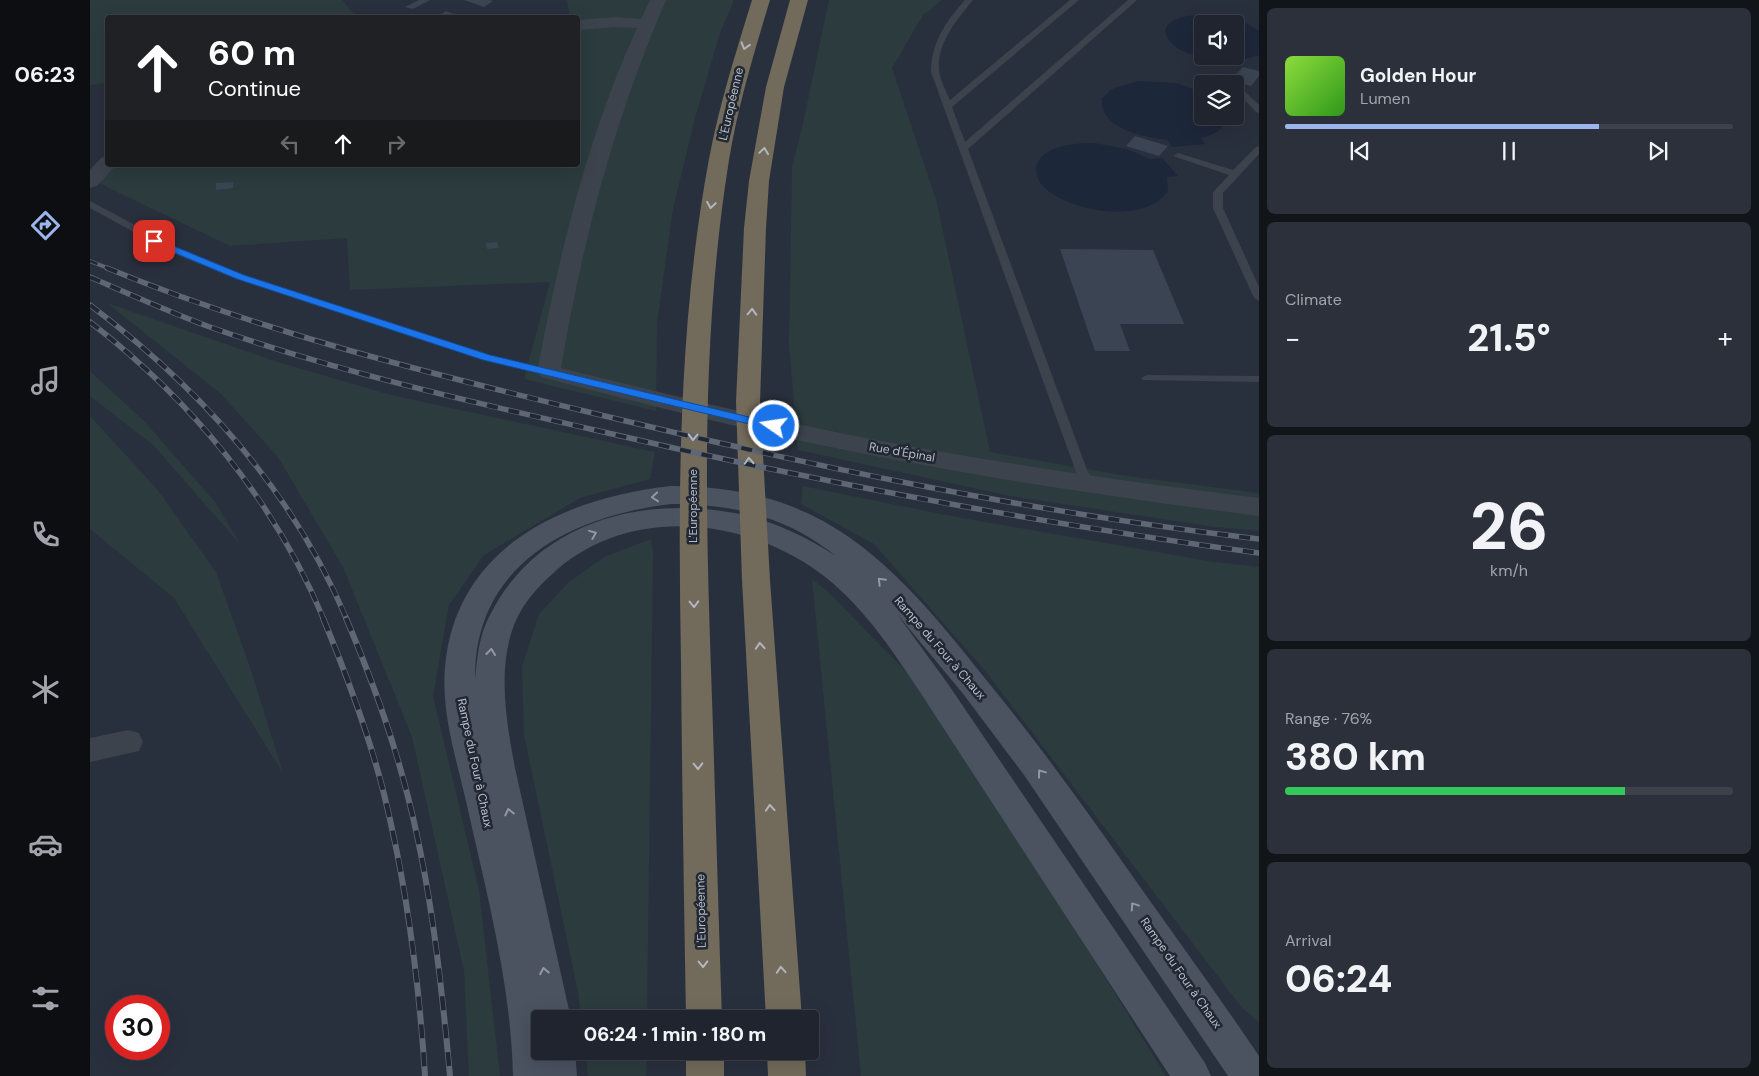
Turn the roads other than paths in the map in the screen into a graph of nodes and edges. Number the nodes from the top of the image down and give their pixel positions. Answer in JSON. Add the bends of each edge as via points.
{"nodes":[{"id":1,"x":658,"y":0,"type":"edge"},
{"id":2,"x":761,"y":0,"type":"edge"},
{"id":3,"x":799,"y":0,"type":"edge"},
{"id":4,"x":969,"y":0,"type":"edge"},
{"id":5,"x":1075,"y":0,"type":"edge"},
{"id":6,"x":1133,"y":0,"type":"edge"},
{"id":7,"x":646,"y":24,"type":"junction"},
{"id":8,"x":580,"y":25,"type":"edge"},
{"id":9,"x":1244,"y":94,"type":"edge"},
{"id":10,"x":947,"y":107,"type":"junction"},
{"id":11,"x":1259,"y":110,"type":"edge"},
{"id":12,"x":963,"y":149,"type":"junction"},
{"id":13,"x":1259,"y":149,"type":"edge"},
{"id":14,"x":1178,"y":156,"type":"dead end"},
{"id":15,"x":105,"y":165,"type":"edge"},
{"id":16,"x":1235,"y":174,"type":"junction"},
{"id":17,"x":90,"y":182,"type":"edge"},
{"id":18,"x":90,"y":204,"type":"edge"},
{"id":19,"x":1259,"y":298,"type":"edge"},
{"id":20,"x":549,"y":372,"type":"junction"},
{"id":21,"x":1148,"y":378,"type":"dead end"},
{"id":22,"x":1259,"y":379,"type":"edge"},
{"id":23,"x":1086,"y":483,"type":"junction"},
{"id":24,"x":1259,"y":507,"type":"edge"},
{"id":25,"x":128,"y":742,"type":"dead end"},
{"id":26,"x":90,"y":750,"type":"edge"},
{"id":27,"x":550,"y":1010,"type":"edge"},
{"id":28,"x":704,"y":1010,"type":"edge"},
{"id":29,"x":783,"y":1010,"type":"edge"},
{"id":30,"x":557,"y":1060,"type":"edge"},
{"id":31,"x":705,"y":1060,"type":"edge"},
{"id":32,"x":786,"y":1060,"type":"edge"},
{"id":33,"x":532,"y":1076,"type":"edge"},
{"id":34,"x":558,"y":1076,"type":"edge"},
{"id":35,"x":705,"y":1076,"type":"edge"},
{"id":36,"x":787,"y":1076,"type":"edge"},
{"id":37,"x":1192,"y":1076,"type":"edge"},
{"id":38,"x":1250,"y":1076,"type":"edge"}],
"edges":[{"from":1,"to":7,"type":"street"},
{"from":2,"to":28,"type":"highway","name":"L'Européenne","one_way":true,"via":[[736,76],[716,171],[697,336],[692,436],[693,555]]},
{"from":29,"to":3,"type":"highway","one_way":true,"via":[[756,580],[749,443],[750,361],[759,182],[775,87]]},
{"from":4,"to":10,"type":"lane","via":[[954,16],[934,57],[935,72]]},
{"from":5,"to":10,"type":"lane"},
{"from":6,"to":12,"type":"lane"},
{"from":7,"to":8,"type":"street"},
{"from":7,"to":20,"type":"street","via":[[595,166],[559,313]]},
{"from":9,"to":11,"type":"lane"},
{"from":10,"to":12,"type":"lane"},
{"from":12,"to":23,"type":"lane"},
{"from":13,"to":16,"type":"lane"},
{"from":14,"to":16,"type":"lane"},
{"from":15,"to":17,"type":"street"},
{"from":16,"to":19,"type":"lane","via":[[1218,192],[1218,208]]},
{"from":18,"to":20,"type":"lane","via":[[174,250],[232,274],[487,358]]},
{"from":20,"to":23,"type":"street","name":"Rue d'Épinal","via":[[844,442]]},
{"from":21,"to":22,"type":"lane"},
{"from":23,"to":24,"type":"street","name":"Rue d'Épinal"},
{"from":25,"to":26,"type":"street"},
{"from":27,"to":37,"type":"main road","name":"Rampe du Four à Chaux","one_way":true,"via":[[492,727],[489,669],[497,626],[515,592],[530,576],[577,541],[640,520],[712,517],[748,525],[806,550],[854,586],[887,622]]},
{"from":30,"to":34,"type":"main road"},
{"from":31,"to":35,"type":"highway"},
{"from":32,"to":36,"type":"highway"},
{"from":38,"to":33,"type":"main road","name":"Rampe du Four à Chaux","one_way":true,"via":[[1048,783],[992,708],[920,621],[864,563],[822,534],[770,508],[729,498],[703,496],[632,500],[554,526],[503,566],[479,598],[470,618],[460,664],[462,715],[516,949],[531,1047]]}]}
